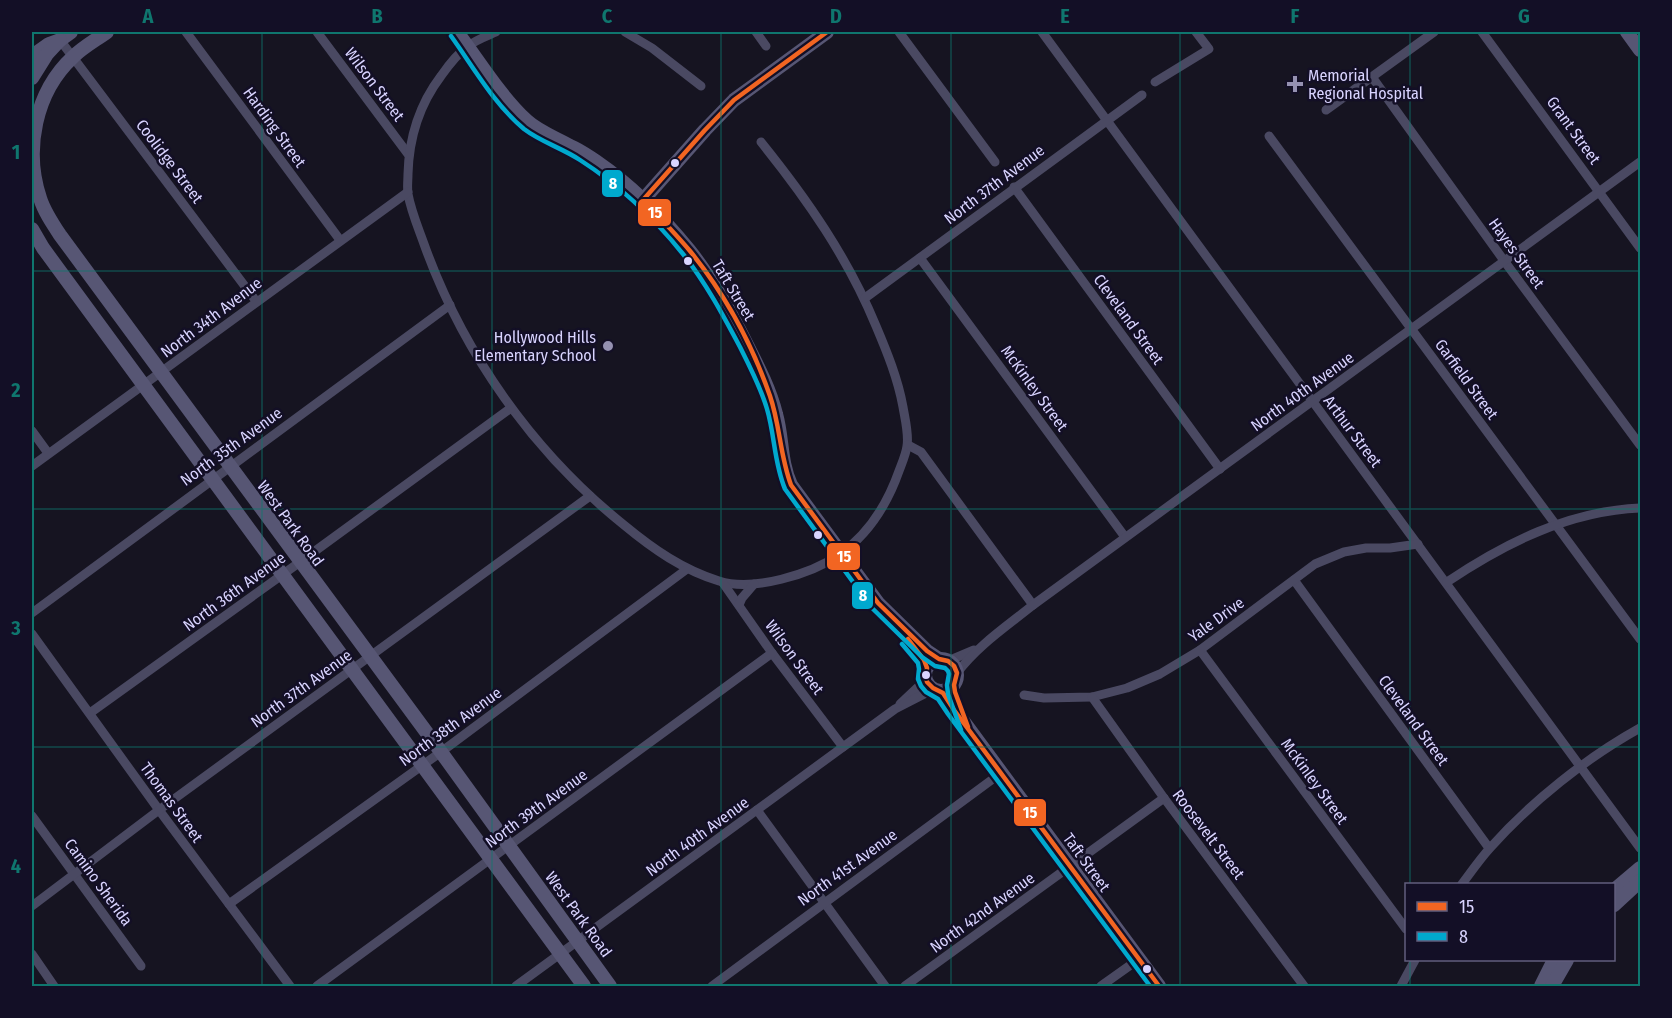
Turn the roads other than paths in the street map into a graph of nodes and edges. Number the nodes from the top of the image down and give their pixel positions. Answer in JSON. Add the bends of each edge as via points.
{"nodes":[{"id":1,"x":107,"y":32,"type":"edge"},
{"id":2,"x":186,"y":32,"type":"edge"},
{"id":3,"x":317,"y":32,"type":"edge"},
{"id":4,"x":457,"y":32,"type":"edge"},
{"id":5,"x":496,"y":32,"type":"edge"},
{"id":6,"x":625,"y":32,"type":"edge"},
{"id":7,"x":756,"y":32,"type":"edge"},
{"id":8,"x":827,"y":32,"type":"edge"},
{"id":9,"x":899,"y":32,"type":"edge"},
{"id":10,"x":1042,"y":32,"type":"edge"},
{"id":11,"x":1196,"y":32,"type":"edge"},
{"id":12,"x":1434,"y":32,"type":"edge"},
{"id":13,"x":1482,"y":32,"type":"edge"},
{"id":14,"x":1627,"y":32,"type":"edge"},
{"id":15,"x":65,"y":36,"type":"edge"},
{"id":16,"x":468,"y":46,"type":"junction"},
{"id":17,"x":766,"y":46,"type":"dead end"},
{"id":18,"x":1641,"y":50,"type":"edge"},
{"id":19,"x":32,"y":56,"type":"edge"},
{"id":20,"x":73,"y":57,"type":"junction"},
{"id":21,"x":1371,"y":78,"type":"junction"},
{"id":22,"x":32,"y":79,"type":"edge"},
{"id":23,"x":1155,"y":82,"type":"dead end"},
{"id":24,"x":51,"y":86,"type":"junction"},
{"id":25,"x":701,"y":86,"type":"dead end"},
{"id":26,"x":1142,"y":95,"type":"dead end"},
{"id":27,"x":1326,"y":110,"type":"dead end"},
{"id":28,"x":1107,"y":119,"type":"junction"},
{"id":29,"x":1269,"y":136,"type":"dead end"},
{"id":30,"x":761,"y":142,"type":"dead end"},
{"id":31,"x":408,"y":154,"type":"junction"},
{"id":32,"x":994,"y":162,"type":"dead end"},
{"id":33,"x":1641,"y":162,"type":"edge"},
{"id":34,"x":1014,"y":187,"type":"junction"},
{"id":35,"x":408,"y":192,"type":"junction"},
{"id":36,"x":1600,"y":192,"type":"junction"},
{"id":37,"x":643,"y":200,"type":"junction"},
{"id":38,"x":32,"y":229,"type":"edge"},
{"id":39,"x":340,"y":240,"type":"junction"},
{"id":40,"x":1641,"y":248,"type":"edge"},
{"id":41,"x":920,"y":258,"type":"junction"},
{"id":42,"x":1505,"y":261,"type":"junction"},
{"id":43,"x":865,"y":298,"type":"junction"},
{"id":44,"x":256,"y":301,"type":"junction"},
{"id":45,"x":450,"y":305,"type":"junction"},
{"id":46,"x":1413,"y":330,"type":"junction"},
{"id":47,"x":161,"y":372,"type":"junction"},
{"id":48,"x":144,"y":385,"type":"junction"},
{"id":49,"x":1312,"y":401,"type":"junction"},
{"id":50,"x":511,"y":408,"type":"junction"},
{"id":51,"x":32,"y":431,"type":"edge"},
{"id":52,"x":908,"y":445,"type":"junction"},
{"id":53,"x":1641,"y":445,"type":"edge"},
{"id":54,"x":48,"y":453,"type":"junction"},
{"id":55,"x":32,"y":466,"type":"edge"},
{"id":56,"x":230,"y":467,"type":"junction"},
{"id":57,"x":1220,"y":469,"type":"junction"},
{"id":58,"x":214,"y":480,"type":"junction"},
{"id":59,"x":590,"y":496,"type":"junction"},
{"id":60,"x":1641,"y":508,"type":"edge"},
{"id":61,"x":1556,"y":525,"type":"junction"},
{"id":62,"x":1125,"y":537,"type":"junction"},
{"id":63,"x":1418,"y":544,"type":"junction"},
{"id":64,"x":841,"y":553,"type":"junction"},
{"id":65,"x":300,"y":562,"type":"junction"},
{"id":66,"x":687,"y":569,"type":"junction"},
{"id":67,"x":283,"y":575,"type":"junction"},
{"id":68,"x":1294,"y":579,"type":"junction"},
{"id":69,"x":1447,"y":582,"type":"junction"},
{"id":70,"x":723,"y":583,"type":"junction"},
{"id":71,"x":754,"y":584,"type":"junction"},
{"id":72,"x":739,"y":605,"type":"junction"},
{"id":73,"x":1033,"y":605,"type":"junction"},
{"id":74,"x":32,"y":613,"type":"edge"},
{"id":75,"x":900,"y":626,"type":"junction"},
{"id":76,"x":32,"y":634,"type":"edge"},
{"id":77,"x":1641,"y":639,"type":"edge"},
{"id":78,"x":982,"y":646,"type":"junction"},
{"id":79,"x":1200,"y":650,"type":"junction"},
{"id":80,"x":772,"y":653,"type":"junction"},
{"id":81,"x":369,"y":657,"type":"junction"},
{"id":82,"x":944,"y":660,"type":"junction"},
{"id":83,"x":352,"y":669,"type":"junction"},
{"id":84,"x":926,"y":673,"type":"junction"},
{"id":85,"x":956,"y":679,"type":"junction"},
{"id":86,"x":938,"y":690,"type":"junction"},
{"id":87,"x":1024,"y":695,"type":"dead end"},
{"id":88,"x":1092,"y":698,"type":"junction"},
{"id":89,"x":894,"y":709,"type":"junction"},
{"id":90,"x":90,"y":713,"type":"junction"},
{"id":91,"x":968,"y":728,"type":"junction"},
{"id":92,"x":1641,"y":728,"type":"edge"},
{"id":93,"x":843,"y":747,"type":"junction"},
{"id":94,"x":441,"y":752,"type":"junction"},
{"id":95,"x":423,"y":765,"type":"junction"},
{"id":96,"x":1582,"y":766,"type":"junction"},
{"id":97,"x":1001,"y":773,"type":"junction"},
{"id":98,"x":1164,"y":798,"type":"junction"},
{"id":99,"x":159,"y":810,"type":"junction"},
{"id":100,"x":757,"y":810,"type":"junction"},
{"id":101,"x":32,"y":816,"type":"edge"},
{"id":102,"x":509,"y":847,"type":"junction"},
{"id":103,"x":1489,"y":848,"type":"junction"},
{"id":104,"x":1641,"y":848,"type":"edge"},
{"id":105,"x":492,"y":859,"type":"junction"},
{"id":106,"x":1070,"y":866,"type":"junction"},
{"id":107,"x":1641,"y":868,"type":"edge"},
{"id":108,"x":74,"y":874,"type":"junction"},
{"id":109,"x":1641,"y":881,"type":"edge"},
{"id":110,"x":1463,"y":883,"type":"edge"},
{"id":111,"x":1615,"y":889,"type":"edge"},
{"id":112,"x":825,"y":903,"type":"junction"},
{"id":113,"x":229,"y":904,"type":"junction"},
{"id":114,"x":1615,"y":904,"type":"edge"},
{"id":115,"x":32,"y":906,"type":"edge"},
{"id":116,"x":1405,"y":926,"type":"edge"},
{"id":117,"x":578,"y":942,"type":"junction"},
{"id":118,"x":32,"y":954,"type":"edge"},
{"id":119,"x":560,"y":954,"type":"junction"},
{"id":120,"x":1139,"y":959,"type":"junction"},
{"id":121,"x":1414,"y":961,"type":"edge"},
{"id":122,"x":1554,"y":961,"type":"edge"},
{"id":123,"x":1566,"y":961,"type":"edge"},
{"id":124,"x":141,"y":966,"type":"dead end"},
{"id":125,"x":54,"y":987,"type":"edge"},
{"id":126,"x":290,"y":987,"type":"edge"},
{"id":127,"x":317,"y":987,"type":"edge"},
{"id":128,"x":516,"y":987,"type":"edge"},
{"id":129,"x":584,"y":987,"type":"edge"},
{"id":130,"x":610,"y":987,"type":"edge"},
{"id":131,"x":712,"y":987,"type":"edge"},
{"id":132,"x":885,"y":987,"type":"edge"},
{"id":133,"x":905,"y":987,"type":"edge"},
{"id":134,"x":1101,"y":987,"type":"edge"},
{"id":135,"x":1159,"y":987,"type":"edge"},
{"id":136,"x":1304,"y":987,"type":"edge"},
{"id":137,"x":1401,"y":987,"type":"edge"},
{"id":138,"x":1541,"y":987,"type":"edge"},
{"id":139,"x":1552,"y":987,"type":"edge"}],
"edges":[{"from":1,"to":20,"type":"street","name":"West Park Road"},
{"from":2,"to":39,"type":"street","name":"Harding Street"},
{"from":3,"to":31,"type":"street","name":"Wilson Street"},
{"from":4,"to":16,"type":"street","name":"Taft Street"},
{"from":5,"to":16,"type":"street"},
{"from":6,"to":25,"type":"street"},
{"from":7,"to":17,"type":"street"},
{"from":8,"to":37,"type":"street","via":[[734,100]]},
{"from":9,"to":32,"type":"street"},
{"from":10,"to":28,"type":"street","name":"Arthur Street"},
{"from":11,"to":23,"type":"street","via":[[1209,49]]},
{"from":12,"to":21,"type":"street"},
{"from":13,"to":36,"type":"street","name":"Grant Street"},
{"from":14,"to":18,"type":"street"},
{"from":15,"to":19,"type":"street"},
{"from":15,"to":20,"type":"street","name":"Coolidge Street"},
{"from":15,"to":22,"type":"street","via":[[47,54]]},
{"from":16,"to":31,"type":"street","via":[[430,90],[419,111]]},
{"from":16,"to":37,"type":"street","name":"Taft Street","via":[[528,122],[599,164]]},
{"from":20,"to":24,"type":"street","name":"West Park Road"},
{"from":20,"to":44,"type":"street","name":"Coolidge Street"},
{"from":21,"to":27,"type":"street"},
{"from":21,"to":42,"type":"street","name":"Hayes Street"},
{"from":22,"to":24,"type":"street"},
{"from":24,"to":47,"type":"street","name":"West Park Road","via":[[33,136],[40,200],[60,235]]},
{"from":26,"to":28,"type":"street","name":"North 37th Avenue"},
{"from":28,"to":34,"type":"street","name":"North 37th Avenue"},
{"from":28,"to":49,"type":"street","name":"Arthur Street"},
{"from":29,"to":46,"type":"street","name":"Garfield Street"},
{"from":30,"to":43,"type":"street","via":[[824,226]]},
{"from":31,"to":35,"type":"street"},
{"from":33,"to":36,"type":"street","name":"North 40th Avenue"},
{"from":34,"to":41,"type":"street","name":"North 37th Avenue"},
{"from":34,"to":57,"type":"street","name":"Cleveland Street"},
{"from":35,"to":39,"type":"street","name":"North 34th Avenue"},
{"from":35,"to":45,"type":"street"},
{"from":36,"to":40,"type":"street","name":"Grant Street"},
{"from":36,"to":42,"type":"street","name":"North 40th Avenue"},
{"from":37,"to":64,"type":"street","name":"Taft Street","via":[[689,250],[729,310],[771,397],[785,472],[800,499]]},
{"from":38,"to":48,"type":"street"},
{"from":39,"to":44,"type":"street","name":"North 34th Avenue"},
{"from":41,"to":43,"type":"street","name":"North 37th Avenue"},
{"from":41,"to":62,"type":"street","name":"McKinley Street"},
{"from":42,"to":46,"type":"street","name":"North 40th Avenue"},
{"from":42,"to":53,"type":"street","name":"Hayes Street"},
{"from":43,"to":52,"type":"street","via":[[900,393]]},
{"from":44,"to":47,"type":"street","name":"North 34th Avenue"},
{"from":45,"to":50,"type":"street"},
{"from":45,"to":56,"type":"street","name":"North 35th Avenue"},
{"from":46,"to":49,"type":"street","name":"North 40th Avenue"},
{"from":46,"to":61,"type":"street","name":"Garfield Street"},
{"from":47,"to":48,"type":"street","name":"North 34th Avenue"},
{"from":47,"to":56,"type":"street","name":"West Park Road"},
{"from":48,"to":54,"type":"street","name":"North 34th Avenue"},
{"from":48,"to":58,"type":"street"},
{"from":49,"to":57,"type":"street","name":"North 40th Avenue"},
{"from":49,"to":63,"type":"street","name":"Arthur Street"},
{"from":50,"to":59,"type":"street"},
{"from":50,"to":65,"type":"street","name":"North 36th Avenue"},
{"from":51,"to":54,"type":"street"},
{"from":52,"to":64,"type":"street","via":[[891,494],[876,520]]},
{"from":52,"to":73,"type":"street","via":[[921,452]]},
{"from":54,"to":55,"type":"street","name":"North 34th Avenue"},
{"from":56,"to":58,"type":"street","name":"North 35th Avenue"},
{"from":56,"to":65,"type":"street","name":"West Park Road"},
{"from":57,"to":62,"type":"street","name":"North 40th Avenue"},
{"from":58,"to":67,"type":"street"},
{"from":58,"to":74,"type":"street","name":"North 35th Avenue"},
{"from":59,"to":66,"type":"street","via":[[638,536]]},
{"from":59,"to":81,"type":"street","name":"North 37th Avenue"},
{"from":60,"to":61,"type":"street","via":[[1617,509]]},
{"from":61,"to":69,"type":"street","via":[[1509,546]]},
{"from":61,"to":77,"type":"street","name":"Garfield Street"},
{"from":62,"to":73,"type":"street","name":"North 40th Avenue"},
{"from":63,"to":68,"type":"street","name":"Yale Drive","via":[[1344,552],[1315,564]]},
{"from":63,"to":69,"type":"street","name":"Arthur Street"},
{"from":64,"to":71,"type":"street","via":[[803,573]]},
{"from":64,"to":75,"type":"street","name":"Taft Street"},
{"from":65,"to":67,"type":"street","name":"North 36th Avenue"},
{"from":65,"to":81,"type":"street","name":"West Park Road"},
{"from":66,"to":70,"type":"street"},
{"from":66,"to":94,"type":"street","name":"North 38th Avenue"},
{"from":67,"to":83,"type":"street"},
{"from":67,"to":90,"type":"street","name":"North 36th Avenue"},
{"from":68,"to":79,"type":"street","name":"Yale Drive"},
{"from":68,"to":103,"type":"street","name":"Cleveland Street"},
{"from":69,"to":96,"type":"street","name":"Arthur Street"},
{"from":70,"to":71,"type":"street"},
{"from":70,"to":72,"type":"street","name":"Wilson Street"},
{"from":71,"to":72,"type":"street"},
{"from":72,"to":80,"type":"street","name":"Wilson Street"},
{"from":73,"to":78,"type":"street","name":"North 40th Avenue"},
{"from":75,"to":82,"type":"street","name":"Taft Street","via":[[927,651]]},
{"from":75,"to":84,"type":"street","name":"Taft Street","via":[[921,655]]},
{"from":76,"to":90,"type":"street","name":"Thomas Street"},
{"from":78,"to":82,"type":"street","name":"North 40th Avenue"},
{"from":78,"to":85,"type":"street","name":"North 40th Avenue"},
{"from":79,"to":88,"type":"street","name":"Yale Drive","via":[[1160,674]]},
{"from":79,"to":116,"type":"street","name":"McKinley Street"},
{"from":80,"to":93,"type":"street","name":"Wilson Street"},
{"from":80,"to":102,"type":"street","name":"North 39th Avenue"},
{"from":81,"to":83,"type":"street","name":"North 37th Avenue"},
{"from":81,"to":94,"type":"street","name":"West Park Road"},
{"from":82,"to":84,"type":"street","via":[[932,662]]},
{"from":82,"to":85,"type":"street","via":[[954,666]]},
{"from":83,"to":95,"type":"street"},
{"from":83,"to":99,"type":"street","name":"North 37th Avenue"},
{"from":84,"to":86,"type":"street","via":[[929,685]]},
{"from":84,"to":89,"type":"street","name":"North 40th Avenue","via":[[918,687]]},
{"from":85,"to":86,"type":"street","via":[[948,690]]},
{"from":85,"to":91,"type":"street","name":"Taft Street","via":[[957,699]]},
{"from":86,"to":89,"type":"street","name":"North 40th Avenue"},
{"from":86,"to":91,"type":"street","name":"Taft Street"},
{"from":87,"to":88,"type":"street","name":"Yale Drive"},
{"from":88,"to":98,"type":"street","name":"Roosevelt Street"},
{"from":89,"to":93,"type":"street","name":"North 40th Avenue"},
{"from":90,"to":99,"type":"street","name":"Thomas Street"},
{"from":91,"to":97,"type":"street","name":"Taft Street"},
{"from":92,"to":96,"type":"street"},
{"from":93,"to":100,"type":"street","name":"North 40th Avenue"},
{"from":94,"to":95,"type":"street","name":"North 38th Avenue"},
{"from":94,"to":102,"type":"street","name":"West Park Road"},
{"from":95,"to":105,"type":"street"},
{"from":95,"to":113,"type":"street","name":"North 38th Avenue"},
{"from":96,"to":103,"type":"street","via":[[1542,797]]},
{"from":96,"to":104,"type":"street","name":"Arthur Street"},
{"from":97,"to":106,"type":"street","name":"Taft Street"},
{"from":97,"to":112,"type":"street","name":"North 41st Avenue"},
{"from":98,"to":106,"type":"street","name":"North 42nd Avenue"},
{"from":98,"to":136,"type":"street","name":"Roosevelt Street"},
{"from":99,"to":108,"type":"street","name":"North 37th Avenue"},
{"from":99,"to":113,"type":"street","name":"Thomas Street"},
{"from":100,"to":112,"type":"street"},
{"from":100,"to":117,"type":"street","name":"North 40th Avenue"},
{"from":101,"to":108,"type":"street","name":"Camino Sherida"},
{"from":102,"to":105,"type":"street","name":"North 39th Avenue"},
{"from":102,"to":117,"type":"street","name":"West Park Road"},
{"from":103,"to":110,"type":"street"},
{"from":105,"to":119,"type":"street"},
{"from":105,"to":127,"type":"street","name":"North 39th Avenue"},
{"from":106,"to":120,"type":"street","name":"Taft Street"},
{"from":106,"to":133,"type":"street","name":"North 42nd Avenue"},
{"from":107,"to":111,"type":"street"},
{"from":108,"to":115,"type":"street","name":"North 37th Avenue"},
{"from":108,"to":124,"type":"street","name":"Camino Sherida"},
{"from":109,"to":114,"type":"street"},
{"from":112,"to":131,"type":"street","name":"North 41st Avenue"},
{"from":112,"to":132,"type":"street"},
{"from":113,"to":126,"type":"street","name":"Thomas Street"},
{"from":117,"to":119,"type":"street","name":"North 40th Avenue"},
{"from":117,"to":130,"type":"street","name":"West Park Road"},
{"from":118,"to":125,"type":"street"},
{"from":119,"to":128,"type":"street","name":"North 40th Avenue"},
{"from":119,"to":129,"type":"street"},
{"from":120,"to":134,"type":"street"},
{"from":120,"to":135,"type":"street","name":"Taft Street"},
{"from":121,"to":137,"type":"street"},
{"from":122,"to":138,"type":"street"},
{"from":123,"to":139,"type":"street"}]}
